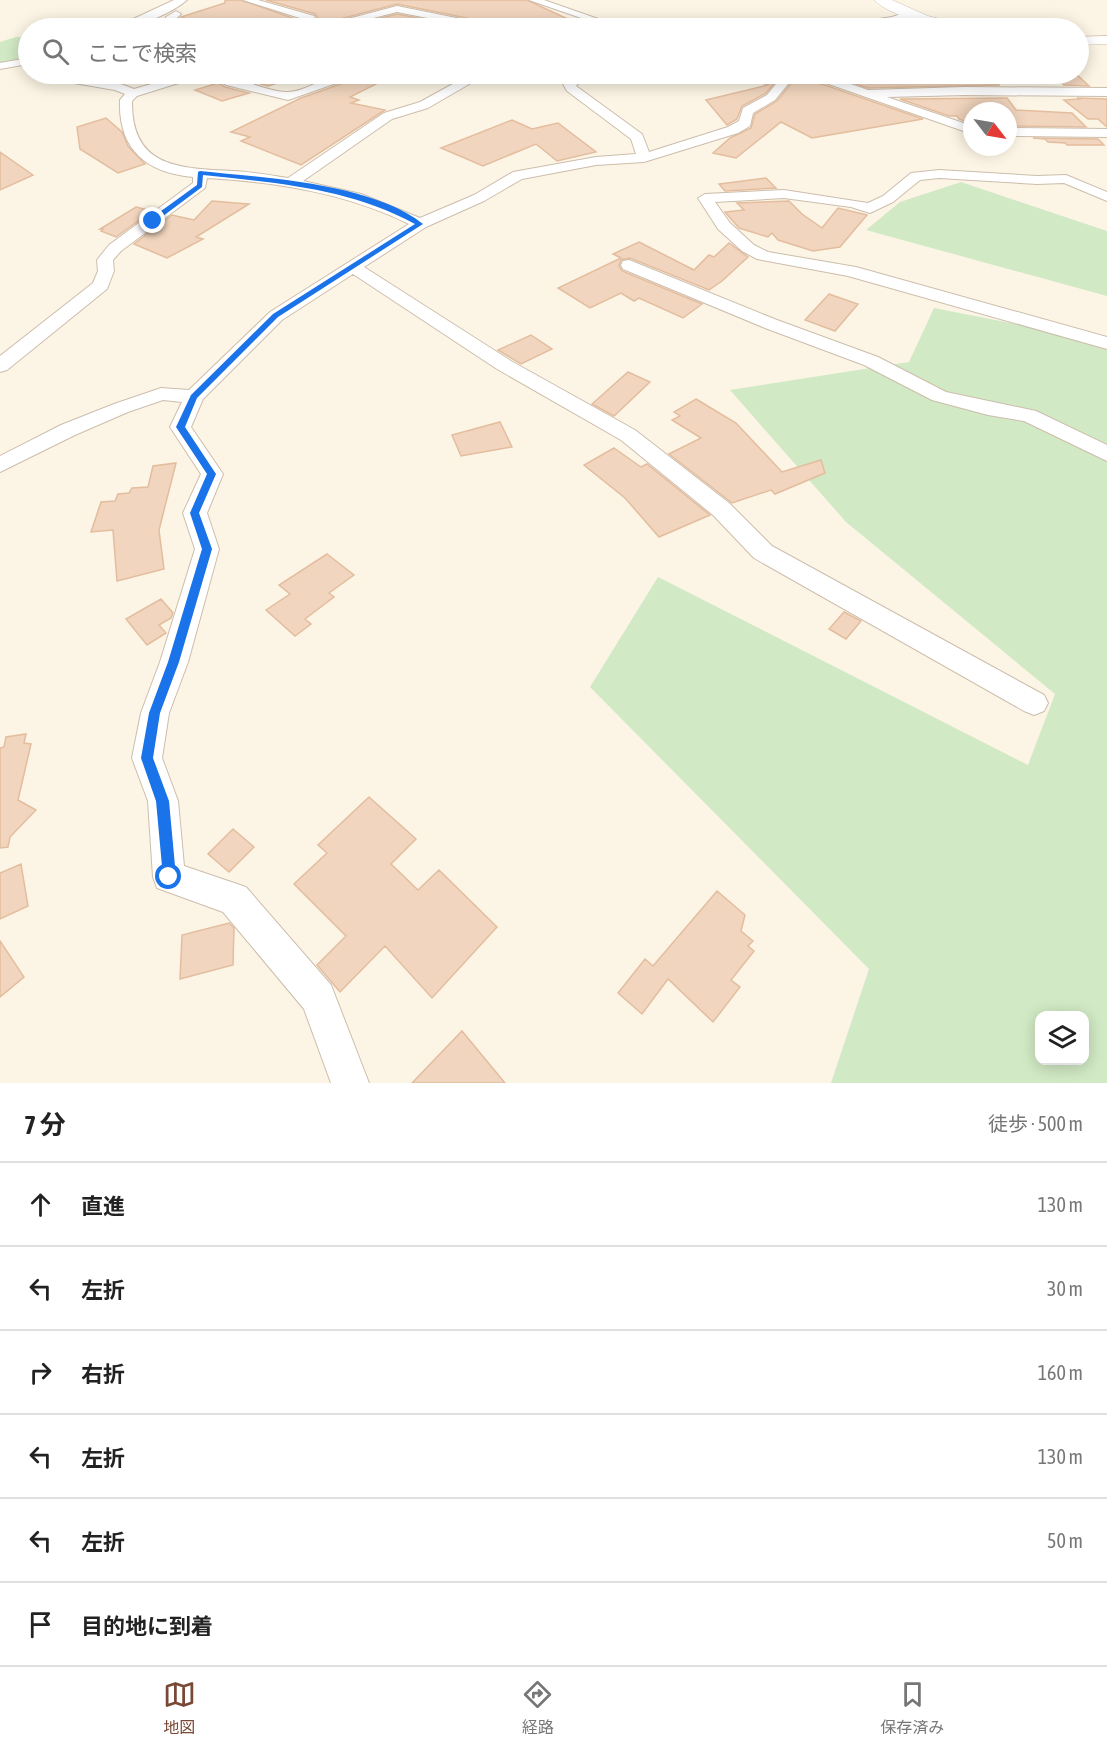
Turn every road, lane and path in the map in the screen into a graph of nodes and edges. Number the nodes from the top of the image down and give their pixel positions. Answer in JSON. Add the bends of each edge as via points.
{"nodes":[{"id":1,"x":182,"y":0,"type":"edge"},
{"id":2,"x":248,"y":0,"type":"edge"},
{"id":3,"x":411,"y":0,"type":"edge"},
{"id":4,"x":534,"y":0,"type":"edge"},
{"id":5,"x":881,"y":0,"type":"edge"},
{"id":6,"x":395,"y":10,"type":"junction"},
{"id":7,"x":177,"y":14,"type":"dead end"},
{"id":8,"x":910,"y":14,"type":"junction"},
{"id":9,"x":146,"y":18,"type":"edge"},
{"id":10,"x":171,"y":18,"type":"edge"},
{"id":11,"x":310,"y":18,"type":"edge"},
{"id":12,"x":363,"y":18,"type":"edge"},
{"id":13,"x":438,"y":18,"type":"edge"},
{"id":14,"x":589,"y":18,"type":"edge"},
{"id":15,"x":902,"y":18,"type":"edge"},
{"id":16,"x":924,"y":18,"type":"edge"},
{"id":17,"x":1107,"y":40,"type":"edge"},
{"id":18,"x":1089,"y":41,"type":"edge"},
{"id":19,"x":18,"y":63,"type":"edge"},
{"id":20,"x":0,"y":66,"type":"edge"},
{"id":21,"x":98,"y":84,"type":"edge"},
{"id":22,"x":164,"y":84,"type":"edge"},
{"id":23,"x":238,"y":84,"type":"edge"},
{"id":24,"x":323,"y":84,"type":"edge"},
{"id":25,"x":461,"y":84,"type":"edge"},
{"id":26,"x":569,"y":84,"type":"edge"},
{"id":27,"x":780,"y":84,"type":"edge"},
{"id":28,"x":839,"y":84,"type":"edge"},
{"id":29,"x":1107,"y":92,"type":"edge"},
{"id":30,"x":134,"y":93,"type":"junction"},
{"id":31,"x":867,"y":94,"type":"junction"},
{"id":32,"x":288,"y":96,"type":"junction"},
{"id":33,"x":309,"y":101,"type":"dead end"},
{"id":34,"x":897,"y":106,"type":"junction"},
{"id":35,"x":944,"y":106,"type":"dead end"},
{"id":36,"x":963,"y":127,"type":"edge"},
{"id":37,"x":1017,"y":132,"type":"edge"},
{"id":38,"x":1107,"y":133,"type":"edge"},
{"id":39,"x":644,"y":158,"type":"junction"},
{"id":40,"x":200,"y":172,"type":"junction"},
{"id":41,"x":292,"y":182,"type":"junction"},
{"id":42,"x":1107,"y":197,"type":"edge"},
{"id":43,"x":420,"y":224,"type":"junction"},
{"id":44,"x":351,"y":266,"type":"junction"},
{"id":45,"x":629,"y":266,"type":"dead end"},
{"id":46,"x":1107,"y":343,"type":"edge"},
{"id":47,"x":0,"y":366,"type":"edge"},
{"id":48,"x":194,"y":397,"type":"junction"},
{"id":49,"x":1107,"y":454,"type":"edge"},
{"id":50,"x":0,"y":465,"type":"edge"},
{"id":51,"x":1034,"y":703,"type":"dead end"},
{"id":52,"x":350,"y":1083,"type":"edge"}],
"edges":[{"from":1,"to":9,"type":"street"},
{"from":2,"to":11,"type":"street"},
{"from":3,"to":6,"type":"street"},
{"from":4,"to":14,"type":"street"},
{"from":5,"to":8,"type":"street"},
{"from":6,"to":12,"type":"street"},
{"from":6,"to":13,"type":"street"},
{"from":7,"to":10,"type":"street"},
{"from":8,"to":15,"type":"street"},
{"from":8,"to":16,"type":"street"},
{"from":17,"to":18,"type":"street"},
{"from":19,"to":20,"type":"street"},
{"from":21,"to":30,"type":"street"},
{"from":22,"to":30,"type":"street"},
{"from":23,"to":32,"type":"street"},
{"from":24,"to":32,"type":"street"},
{"from":25,"to":41,"type":"street","via":[[424,105],[388,116]]},
{"from":26,"to":39,"type":"street","via":[[637,137]]},
{"from":27,"to":39,"type":"street","via":[[771,97],[747,111],[745,123]]},
{"from":28,"to":31,"type":"street"},
{"from":29,"to":31,"type":"street"},
{"from":30,"to":40,"type":"street","via":[[126,100],[126,123],[134,141],[156,164]]},
{"from":31,"to":34,"type":"street"},
{"from":32,"to":33,"type":"street"},
{"from":34,"to":35,"type":"street"},
{"from":34,"to":36,"type":"street"},
{"from":37,"to":38,"type":"street"},
{"from":39,"to":43,"type":"street","via":[[596,161],[518,175],[479,198]]},
{"from":40,"to":41,"type":"street"},
{"from":40,"to":47,"type":"street","via":[[200,185],[115,248],[105,260],[101,285]]},
{"from":41,"to":43,"type":"street","via":[[354,196],[393,209]]},
{"from":42,"to":46,"type":"street","via":[[1066,179],[939,174],[916,176],[870,208],[784,194],[705,198],[724,226],[763,256],[850,271]]},
{"from":43,"to":44,"type":"street"},
{"from":44,"to":48,"type":"street","via":[[276,316]]},
{"from":44,"to":51,"type":"street","via":[[504,365],[628,435],[721,509],[764,552]]},
{"from":45,"to":49,"type":"street","via":[[871,361],[939,396],[1029,416]]},
{"from":48,"to":50,"type":"street","via":[[161,394],[68,430]]},
{"from":48,"to":52,"type":"street","via":[[180,427],[212,474],[195,513],[207,549],[155,713],[147,758],[162,801],[169,877],[234,899],[318,998]]}]}
